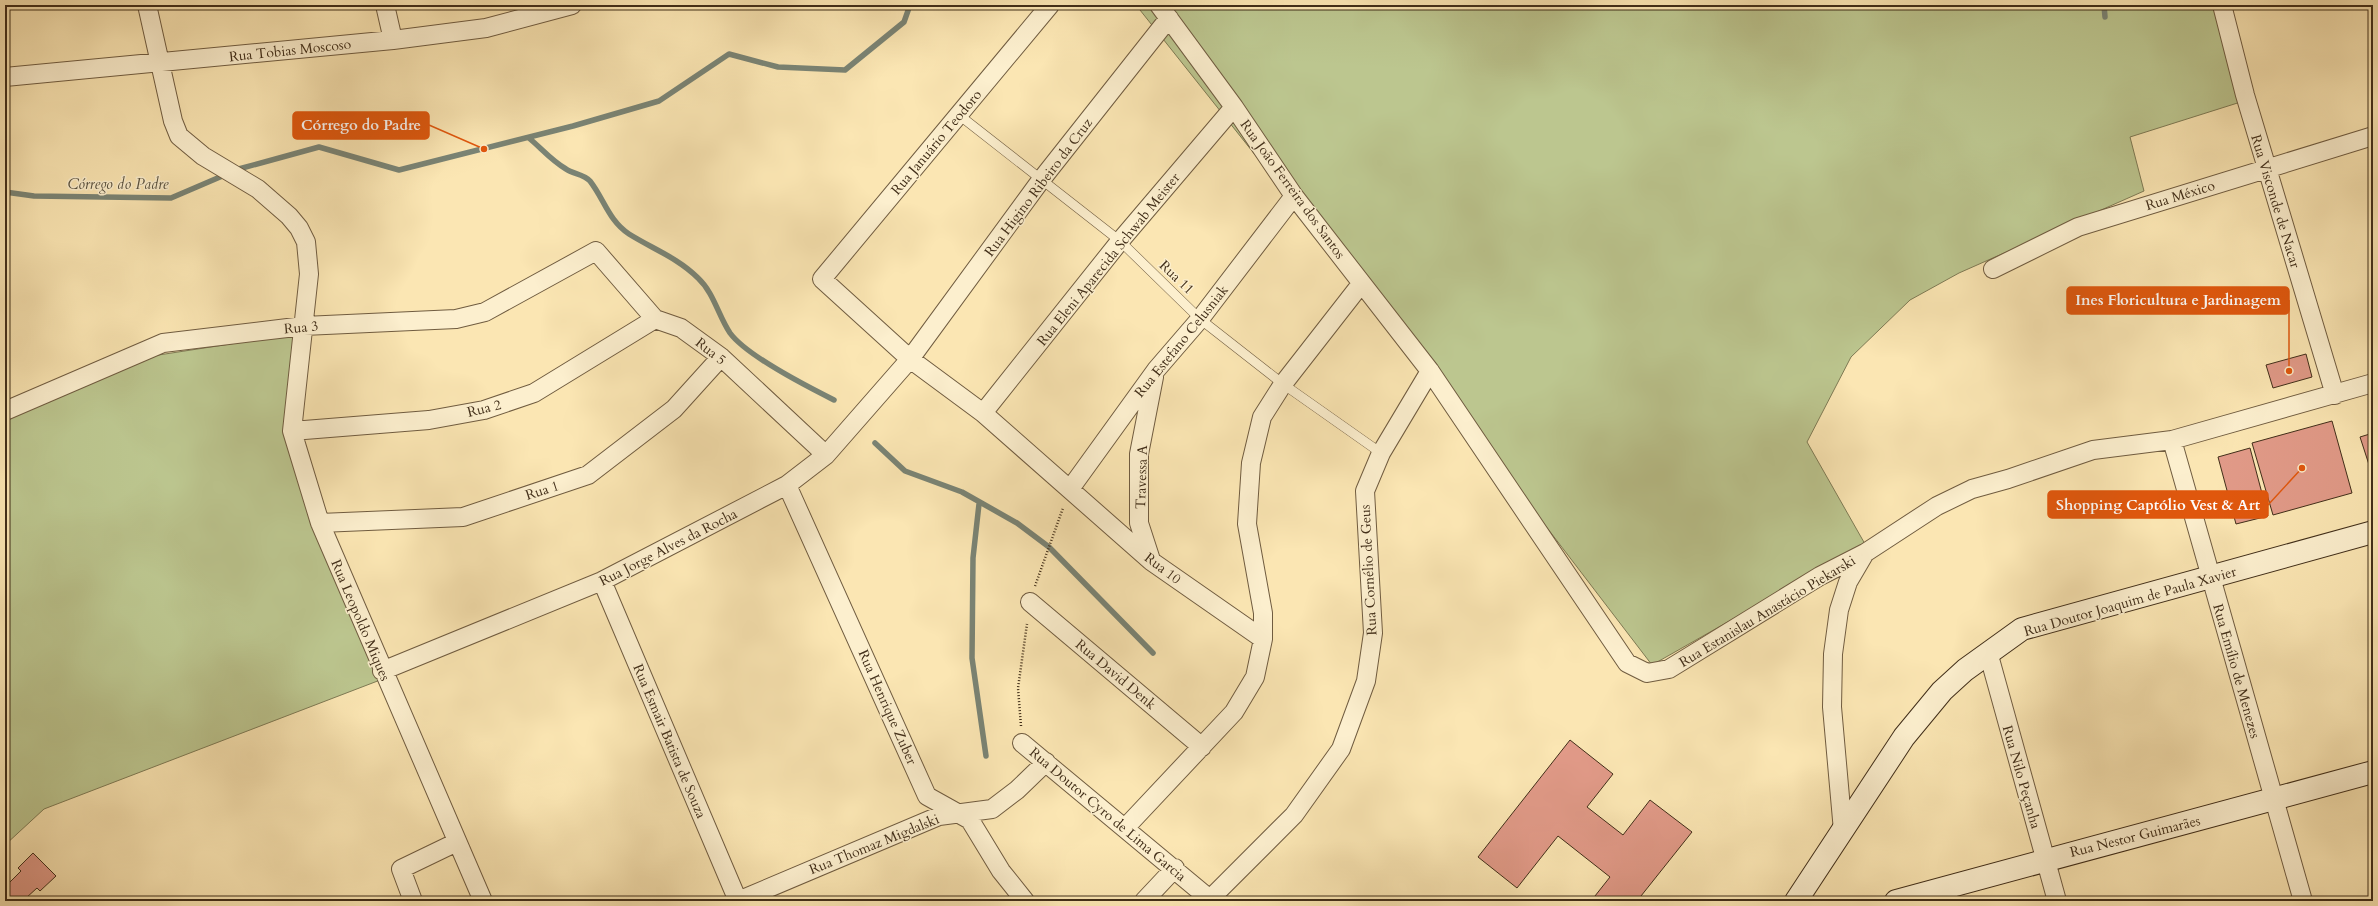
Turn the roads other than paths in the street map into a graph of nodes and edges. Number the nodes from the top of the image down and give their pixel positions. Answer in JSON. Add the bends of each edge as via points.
{"nodes":[{"id":1,"x":147,"y":5,"type":"edge"},
{"id":2,"x":384,"y":5,"type":"edge"},
{"id":3,"x":572,"y":5,"type":"edge"},
{"id":4,"x":1050,"y":5,"type":"edge"},
{"id":5,"x":2222,"y":5,"type":"edge"},
{"id":6,"x":1164,"y":11,"type":"edge"},
{"id":7,"x":393,"y":40,"type":"junction"},
{"id":8,"x":159,"y":63,"type":"junction"},
{"id":9,"x":5,"y":77,"type":"edge"},
{"id":10,"x":1234,"y":107,"type":"junction"},
{"id":11,"x":959,"y":115,"type":"junction"},
{"id":12,"x":2373,"y":136,"type":"edge"},
{"id":13,"x":2266,"y":168,"type":"junction"},
{"id":14,"x":1041,"y":180,"type":"junction"},
{"id":15,"x":1294,"y":196,"type":"junction"},
{"id":16,"x":1120,"y":241,"type":"junction"},
{"id":17,"x":1993,"y":269,"type":"dead end"},
{"id":18,"x":822,"y":279,"type":"joint"},
{"id":19,"x":1361,"y":284,"type":"junction"},
{"id":20,"x":655,"y":319,"type":"junction"},
{"id":21,"x":1200,"y":319,"type":"junction"},
{"id":22,"x":304,"y":326,"type":"junction"},
{"id":23,"x":721,"y":357,"type":"junction"},
{"id":24,"x":910,"y":359,"type":"junction"},
{"id":25,"x":1156,"y":370,"type":"junction"},
{"id":26,"x":1430,"y":372,"type":"junction"},
{"id":27,"x":2373,"y":383,"type":"edge"},
{"id":28,"x":1283,"y":384,"type":"junction"},
{"id":29,"x":2335,"y":395,"type":"junction"},
{"id":30,"x":5,"y":411,"type":"edge"},
{"id":31,"x":983,"y":413,"type":"junction"},
{"id":32,"x":292,"y":431,"type":"junction"},
{"id":33,"x":2172,"y":440,"type":"junction"},
{"id":34,"x":1381,"y":452,"type":"junction"},
{"id":35,"x":826,"y":455,"type":"junction"},
{"id":36,"x":787,"y":485,"type":"junction"},
{"id":37,"x":1070,"y":489,"type":"junction"},
{"id":38,"x":320,"y":523,"type":"junction"},
{"id":39,"x":2373,"y":532,"type":"edge"},
{"id":40,"x":1865,"y":553,"type":"junction"},
{"id":41,"x":1151,"y":561,"type":"junction"},
{"id":42,"x":2210,"y":578,"type":"junction"},
{"id":43,"x":602,"y":581,"type":"junction"},
{"id":44,"x":1030,"y":602,"type":"dead end"},
{"id":45,"x":1263,"y":639,"type":"junction"},
{"id":46,"x":1988,"y":652,"type":"junction"},
{"id":47,"x":1670,"y":669,"type":"joint"},
{"id":48,"x":382,"y":672,"type":"junction"},
{"id":49,"x":1022,"y":743,"type":"dead end"},
{"id":50,"x":1202,"y":747,"type":"junction"},
{"id":51,"x":1046,"y":762,"type":"junction"},
{"id":52,"x":2373,"y":772,"type":"edge"},
{"id":53,"x":2275,"y":800,"type":"junction"},
{"id":54,"x":962,"y":815,"type":"junction"},
{"id":55,"x":1125,"y":828,"type":"junction"},
{"id":56,"x":1843,"y":831,"type":"junction"},
{"id":57,"x":457,"y":842,"type":"junction"},
{"id":58,"x":2045,"y":859,"type":"junction"},
{"id":59,"x":1175,"y":868,"type":"junction"},
{"id":60,"x":1211,"y":900,"type":"edge"},
{"id":61,"x":413,"y":901,"type":"edge"},
{"id":62,"x":483,"y":901,"type":"edge"},
{"id":63,"x":738,"y":901,"type":"edge"},
{"id":64,"x":1025,"y":901,"type":"edge"},
{"id":65,"x":1144,"y":901,"type":"edge"},
{"id":66,"x":1796,"y":901,"type":"edge"},
{"id":67,"x":1896,"y":901,"type":"edge"},
{"id":68,"x":2057,"y":901,"type":"edge"},
{"id":69,"x":2303,"y":901,"type":"edge"}],
"edges":[{"from":1,"to":8,"type":"street","name":"Rua Leopoldo Miques"},
{"from":2,"to":7,"type":"street"},
{"from":3,"to":7,"type":"street","name":"Rua Tobias Moscoso","via":[[486,28]]},
{"from":4,"to":11,"type":"street","name":"Rua Januário Teodoro"},
{"from":5,"to":13,"type":"street","name":"Rua Visconde de Nacar"},
{"from":6,"to":10,"type":"street","name":"Rua João Ferreira dos Santos"},
{"from":6,"to":14,"type":"street","name":"Rua Higino Ribeiro da Cruz"},
{"from":7,"to":8,"type":"street","name":"Rua Tobias Moscoso"},
{"from":8,"to":9,"type":"street","name":"Rua Tobias Moscoso"},
{"from":8,"to":22,"type":"street","name":"Rua Leopoldo Miques","via":[[179,136],[203,156],[258,189],[299,228],[306,242],[309,274]]},
{"from":10,"to":15,"type":"street","name":"Rua João Ferreira dos Santos"},
{"from":10,"to":16,"type":"street","name":"Rua Eleni Aparecida Schwab Meister"},
{"from":11,"to":14,"type":"lane","name":"Rua 11"},
{"from":11,"to":18,"type":"street","name":"Rua Januário Teodoro"},
{"from":12,"to":13,"type":"street","name":"Rua México"},
{"from":13,"to":17,"type":"street","name":"Rua México","via":[[2078,227]]},
{"from":13,"to":29,"type":"street","name":"Rua Visconde de Nacar"},
{"from":14,"to":16,"type":"lane","name":"Rua 11"},
{"from":14,"to":24,"type":"street","name":"Rua Higino Ribeiro da Cruz"},
{"from":15,"to":19,"type":"street","name":"Rua João Ferreira dos Santos"},
{"from":15,"to":21,"type":"street","name":"Rua Estefano Celusniak"},
{"from":16,"to":21,"type":"lane","name":"Rua 11"},
{"from":16,"to":31,"type":"street","name":"Rua Eleni Aparecida Schwab Meister"},
{"from":18,"to":24,"type":"street","name":"Rua 10"},
{"from":19,"to":26,"type":"street","name":"Rua João Ferreira dos Santos"},
{"from":19,"to":28,"type":"street"},
{"from":20,"to":22,"type":"street","name":"Rua 3","via":[[596,251],[485,312],[471,316],[456,319]]},
{"from":20,"to":23,"type":"street","name":"Rua 5","via":[[682,328]]},
{"from":20,"to":32,"type":"street","name":"Rua 2","via":[[534,394],[484,410],[429,420]]},
{"from":21,"to":25,"type":"street","name":"Rua Estefano Celusniak"},
{"from":21,"to":28,"type":"lane","name":"Rua 11"},
{"from":22,"to":30,"type":"street","name":"Rua 3","via":[[163,343]]},
{"from":22,"to":32,"type":"street","name":"Rua Leopoldo Miques"},
{"from":23,"to":35,"type":"street","name":"Rua 5"},
{"from":23,"to":38,"type":"street","name":"Rua 1","via":[[674,408],[588,475],[464,517]]},
{"from":24,"to":31,"type":"street","name":"Rua 10"},
{"from":24,"to":35,"type":"street","name":"Rua Jorge Alves da Rocha"},
{"from":25,"to":37,"type":"street","name":"Rua Estefano Celusniak"},
{"from":25,"to":41,"type":"street","name":"Travessa A","via":[[1139,454],[1139,523]]},
{"from":26,"to":34,"type":"street","name":"Rua Cornélio de Geus"},
{"from":26,"to":47,"type":"street","name":"Rua João Ferreira dos Santos","via":[[1627,663],[1647,673]]},
{"from":27,"to":29,"type":"street","name":"Rua Estanislau Anastácio Piekarski"},
{"from":28,"to":34,"type":"lane","name":"Rua 11"},
{"from":28,"to":45,"type":"street","via":[[1262,417],[1251,463],[1247,524],[1263,613]]},
{"from":29,"to":33,"type":"street","name":"Rua Estanislau Anastácio Piekarski"},
{"from":31,"to":37,"type":"street","name":"Rua 10"},
{"from":32,"to":38,"type":"street","name":"Rua Leopoldo Miques"},
{"from":33,"to":40,"type":"street","name":"Rua Estanislau Anastácio Piekarski","via":[[2093,450],[1972,489],[1937,506]]},
{"from":33,"to":42,"type":"street","name":"Rua Emílio de Menezes"},
{"from":34,"to":60,"type":"street","name":"Rua Cornélio de Geus","via":[[1365,491],[1373,633],[1366,681],[1341,749],[1294,815]]},
{"from":35,"to":36,"type":"street","name":"Rua Jorge Alves da Rocha"},
{"from":36,"to":43,"type":"street","name":"Rua Jorge Alves da Rocha"},
{"from":36,"to":54,"type":"street","name":"Rua Henrique Zuber","via":[[928,796]]},
{"from":37,"to":41,"type":"street","name":"Rua 10"},
{"from":38,"to":48,"type":"street","name":"Rua Leopoldo Miques"},
{"from":39,"to":42,"type":"main road","name":"Rua Doutor Joaquim de Paula Xavier"},
{"from":40,"to":47,"type":"street","name":"Rua Estanislau Anastácio Piekarski","via":[[1820,576]]},
{"from":40,"to":56,"type":"street","name":"Rua Estanislau Anastácio Piekarski","via":[[1848,582],[1839,610],[1833,654],[1832,707]]},
{"from":41,"to":45,"type":"street","name":"Rua 10"},
{"from":42,"to":46,"type":"main road","name":"Rua Doutor Joaquim de Paula Xavier","via":[[2022,629]]},
{"from":42,"to":53,"type":"street","name":"Rua Emílio de Menezes"},
{"from":43,"to":48,"type":"street","name":"Rua Jorge Alves da Rocha"},
{"from":43,"to":63,"type":"street","name":"Rua Esmair Batista de Souza"},
{"from":44,"to":50,"type":"street","name":"Rua David Denk"},
{"from":45,"to":50,"type":"street","via":[[1255,677],[1234,712]]},
{"from":46,"to":56,"type":"main road","name":"Rua Doutor Joaquim de Paula Xavier","via":[[1942,691],[1904,737]]},
{"from":46,"to":58,"type":"street","name":"Rua Nilo Peçanha"},
{"from":48,"to":57,"type":"street","name":"Rua Leopoldo Miques"},
{"from":49,"to":51,"type":"street","name":"Rua Doutor Cyro de Lima Garcia"},
{"from":50,"to":55,"type":"street"},
{"from":51,"to":54,"type":"street","name":"Rua Thomaz Migdalski","via":[[1017,790],[992,809]]},
{"from":51,"to":55,"type":"street","name":"Rua Doutor Cyro de Lima Garcia"},
{"from":52,"to":53,"type":"main road","name":"Rua Nestor Guimarães"},
{"from":53,"to":58,"type":"main road","name":"Rua Nestor Guimarães"},
{"from":53,"to":69,"type":"street","name":"Rua Emílio de Menezes"},
{"from":54,"to":63,"type":"street","name":"Rua Thomaz Migdalski","via":[[939,816]]},
{"from":54,"to":64,"type":"street","name":"Rua Henrique Zuber","via":[[970,820],[1001,871]]},
{"from":55,"to":59,"type":"street","name":"Rua Doutor Cyro de Lima Garcia"},
{"from":56,"to":66,"type":"main road","name":"Rua Doutor Joaquim de Paula Xavier"},
{"from":57,"to":61,"type":"street","via":[[401,869]]},
{"from":57,"to":62,"type":"street","name":"Rua Leopoldo Miques"},
{"from":58,"to":67,"type":"main road","name":"Rua Nestor Guimarães"},
{"from":58,"to":68,"type":"street","name":"Rua Nilo Peçanha"},
{"from":59,"to":60,"type":"street","name":"Rua Doutor Cyro de Lima Garcia"},
{"from":59,"to":65,"type":"street"}]}
